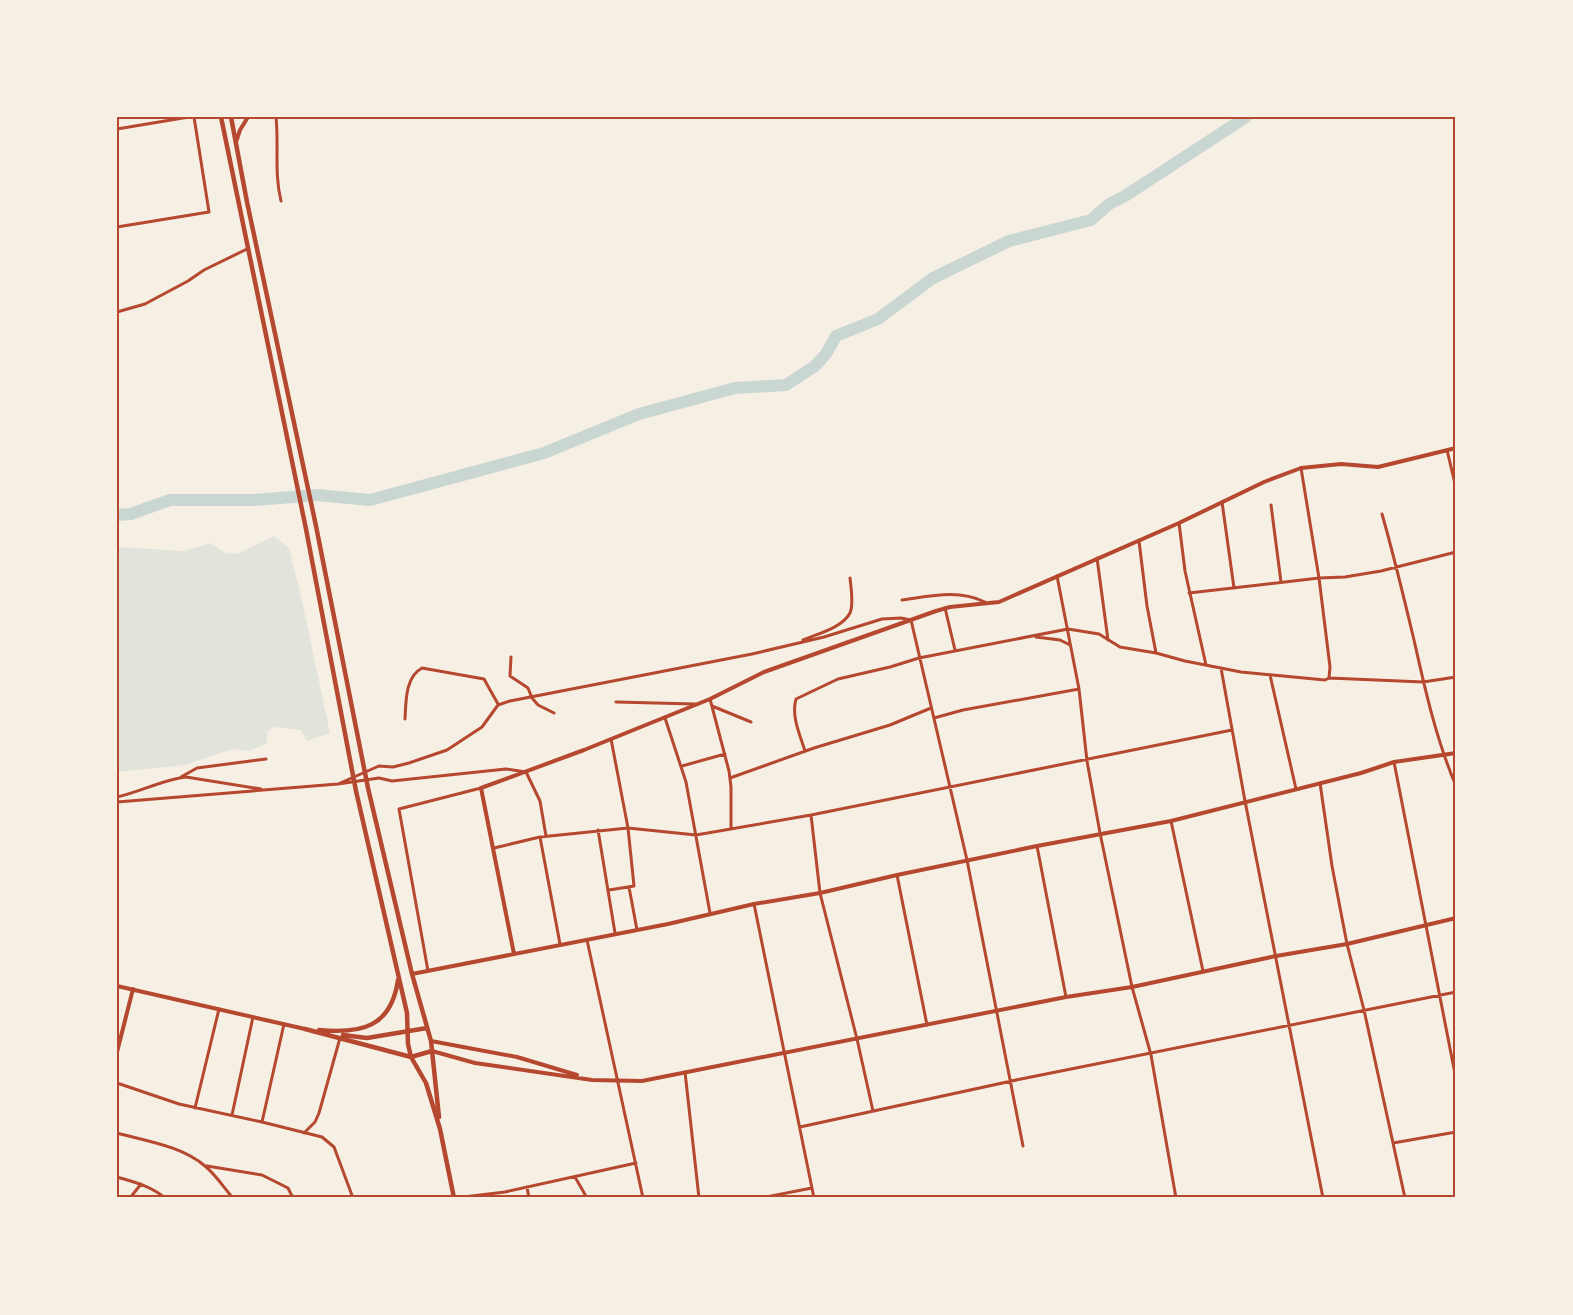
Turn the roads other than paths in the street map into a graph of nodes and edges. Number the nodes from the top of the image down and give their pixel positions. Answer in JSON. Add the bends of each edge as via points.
{"nodes":[{"id":1,"x":191,"y":117,"type":"edge"},
{"id":2,"x":220,"y":117,"type":"edge"},
{"id":3,"x":231,"y":117,"type":"edge"},
{"id":4,"x":248,"y":117,"type":"edge"},
{"id":5,"x":276,"y":117,"type":"edge"},
{"id":6,"x":117,"y":129,"type":"edge"},
{"id":7,"x":236,"y":143,"type":"junction"},
{"id":8,"x":281,"y":201,"type":"dead end"},
{"id":9,"x":117,"y":227,"type":"edge"},
{"id":10,"x":247,"y":249,"type":"junction"},
{"id":11,"x":117,"y":312,"type":"edge"},
{"id":12,"x":1456,"y":448,"type":"edge"},
{"id":13,"x":1447,"y":450,"type":"junction"},
{"id":14,"x":1301,"y":468,"type":"junction"},
{"id":15,"x":1456,"y":489,"type":"edge"},
{"id":16,"x":1222,"y":502,"type":"junction"},
{"id":17,"x":1271,"y":505,"type":"dead end"},
{"id":18,"x":1382,"y":514,"type":"dead end"},
{"id":19,"x":1179,"y":524,"type":"junction"},
{"id":20,"x":1139,"y":541,"type":"junction"},
{"id":21,"x":1456,"y":552,"type":"edge"},
{"id":22,"x":1097,"y":558,"type":"junction"},
{"id":23,"x":1397,"y":567,"type":"junction"},
{"id":24,"x":1058,"y":576,"type":"junction"},
{"id":25,"x":850,"y":578,"type":"dead end"},
{"id":26,"x":1318,"y":578,"type":"junction"},
{"id":27,"x":1281,"y":582,"type":"junction"},
{"id":28,"x":1234,"y":588,"type":"junction"},
{"id":29,"x":1189,"y":592,"type":"junction"},
{"id":30,"x":902,"y":600,"type":"dead end"},
{"id":31,"x":989,"y":604,"type":"junction"},
{"id":32,"x":945,"y":608,"type":"junction"},
{"id":33,"x":911,"y":620,"type":"junction"},
{"id":34,"x":1068,"y":629,"type":"junction"},
{"id":35,"x":1035,"y":637,"type":"junction"},
{"id":36,"x":1108,"y":640,"type":"junction"},
{"id":37,"x":796,"y":643,"type":"junction"},
{"id":38,"x":1071,"y":645,"type":"junction"},
{"id":39,"x":955,"y":651,"type":"junction"},
{"id":40,"x":1156,"y":653,"type":"junction"},
{"id":41,"x":511,"y":657,"type":"dead end"},
{"id":42,"x":919,"y":658,"type":"junction"},
{"id":43,"x":1206,"y":666,"type":"junction"},
{"id":44,"x":1221,"y":668,"type":"junction"},
{"id":45,"x":1270,"y":675,"type":"junction"},
{"id":46,"x":1456,"y":677,"type":"edge"},
{"id":47,"x":1329,"y":678,"type":"junction"},
{"id":48,"x":1423,"y":682,"type":"junction"},
{"id":49,"x":1079,"y":689,"type":"junction"},
{"id":50,"x":532,"y":698,"type":"junction"},
{"id":51,"x":710,"y":699,"type":"junction"},
{"id":52,"x":616,"y":702,"type":"dead end"},
{"id":53,"x":698,"y":704,"type":"junction"},
{"id":54,"x":498,"y":705,"type":"junction"},
{"id":55,"x":712,"y":706,"type":"junction"},
{"id":56,"x":931,"y":708,"type":"junction"},
{"id":57,"x":554,"y":712,"type":"dead end"},
{"id":58,"x":665,"y":717,"type":"junction"},
{"id":59,"x":934,"y":718,"type":"junction"},
{"id":60,"x":405,"y":719,"type":"dead end"},
{"id":61,"x":751,"y":722,"type":"dead end"},
{"id":62,"x":1232,"y":730,"type":"junction"},
{"id":63,"x":610,"y":740,"type":"junction"},
{"id":64,"x":805,"y":751,"type":"junction"},
{"id":65,"x":1456,"y":753,"type":"edge"},
{"id":66,"x":725,"y":754,"type":"junction"},
{"id":67,"x":1443,"y":756,"type":"junction"},
{"id":68,"x":266,"y":759,"type":"dead end"},
{"id":69,"x":1087,"y":761,"type":"junction"},
{"id":70,"x":1394,"y":762,"type":"junction"},
{"id":71,"x":682,"y":766,"type":"junction"},
{"id":72,"x":526,"y":772,"type":"junction"},
{"id":73,"x":180,"y":778,"type":"junction"},
{"id":74,"x":730,"y":778,"type":"junction"},
{"id":75,"x":1320,"y":783,"type":"junction"},
{"id":76,"x":338,"y":784,"type":"junction"},
{"id":77,"x":1456,"y":786,"type":"edge"},
{"id":78,"x":950,"y":787,"type":"junction"},
{"id":79,"x":481,"y":788,"type":"junction"},
{"id":80,"x":266,"y":789,"type":"junction"},
{"id":81,"x":1296,"y":789,"type":"junction"},
{"id":82,"x":117,"y":797,"type":"edge"},
{"id":83,"x":1245,"y":801,"type":"junction"},
{"id":84,"x":117,"y":802,"type":"edge"},
{"id":85,"x":811,"y":815,"type":"junction"},
{"id":86,"x":1171,"y":821,"type":"junction"},
{"id":87,"x":627,"y":828,"type":"junction"},
{"id":88,"x":731,"y":829,"type":"junction"},
{"id":89,"x":598,"y":830,"type":"junction"},
{"id":90,"x":1100,"y":833,"type":"junction"},
{"id":91,"x":696,"y":835,"type":"junction"},
{"id":92,"x":546,"y":836,"type":"junction"},
{"id":93,"x":540,"y":837,"type":"junction"},
{"id":94,"x":1037,"y":846,"type":"junction"},
{"id":95,"x":494,"y":848,"type":"junction"},
{"id":96,"x":967,"y":860,"type":"junction"},
{"id":97,"x":897,"y":875,"type":"junction"},
{"id":98,"x":629,"y":887,"type":"junction"},
{"id":99,"x":609,"y":890,"type":"junction"},
{"id":100,"x":820,"y":893,"type":"junction"},
{"id":101,"x":754,"y":904,"type":"junction"},
{"id":102,"x":710,"y":913,"type":"junction"},
{"id":103,"x":1456,"y":918,"type":"edge"},
{"id":104,"x":1425,"y":925,"type":"junction"},
{"id":105,"x":637,"y":930,"type":"junction"},
{"id":106,"x":615,"y":933,"type":"junction"},
{"id":107,"x":587,"y":940,"type":"junction"},
{"id":108,"x":560,"y":944,"type":"junction"},
{"id":109,"x":1347,"y":944,"type":"junction"},
{"id":110,"x":514,"y":954,"type":"junction"},
{"id":111,"x":1276,"y":956,"type":"junction"},
{"id":112,"x":428,"y":971,"type":"junction"},
{"id":113,"x":1203,"y":972,"type":"junction"},
{"id":114,"x":412,"y":974,"type":"junction"},
{"id":115,"x":398,"y":976,"type":"junction"},
{"id":116,"x":117,"y":986,"type":"edge"},
{"id":117,"x":1132,"y":987,"type":"junction"},
{"id":118,"x":133,"y":989,"type":"junction"},
{"id":119,"x":1456,"y":992,"type":"edge"},
{"id":120,"x":1439,"y":996,"type":"junction"},
{"id":121,"x":1066,"y":997,"type":"junction"},
{"id":122,"x":219,"y":1009,"type":"junction"},
{"id":123,"x":997,"y":1011,"type":"junction"},
{"id":124,"x":1364,"y":1011,"type":"junction"},
{"id":125,"x":253,"y":1017,"type":"junction"},
{"id":126,"x":284,"y":1024,"type":"junction"},
{"id":127,"x":1288,"y":1024,"type":"junction"},
{"id":128,"x":927,"y":1025,"type":"junction"},
{"id":129,"x":427,"y":1028,"type":"junction"},
{"id":130,"x":305,"y":1029,"type":"junction"},
{"id":131,"x":408,"y":1030,"type":"junction"},
{"id":132,"x":340,"y":1038,"type":"junction"},
{"id":133,"x":857,"y":1039,"type":"junction"},
{"id":134,"x":430,"y":1041,"type":"junction"},
{"id":135,"x":432,"y":1051,"type":"junction"},
{"id":136,"x":117,"y":1052,"type":"edge"},
{"id":137,"x":785,"y":1052,"type":"junction"},
{"id":138,"x":1151,"y":1054,"type":"junction"},
{"id":139,"x":411,"y":1057,"type":"junction"},
{"id":140,"x":685,"y":1072,"type":"junction"},
{"id":141,"x":1456,"y":1079,"type":"edge"},
{"id":142,"x":592,"y":1080,"type":"junction"},
{"id":143,"x":618,"y":1080,"type":"junction"},
{"id":144,"x":1011,"y":1082,"type":"junction"},
{"id":145,"x":117,"y":1083,"type":"edge"},
{"id":146,"x":195,"y":1108,"type":"junction"},
{"id":147,"x":873,"y":1111,"type":"junction"},
{"id":148,"x":232,"y":1115,"type":"junction"},
{"id":149,"x":262,"y":1122,"type":"junction"},
{"id":150,"x":800,"y":1127,"type":"junction"},
{"id":151,"x":440,"y":1129,"type":"junction"},
{"id":152,"x":1456,"y":1132,"type":"edge"},
{"id":153,"x":117,"y":1133,"type":"edge"},
{"id":154,"x":303,"y":1134,"type":"junction"},
{"id":155,"x":1394,"y":1143,"type":"junction"},
{"id":156,"x":1023,"y":1146,"type":"dead end"},
{"id":157,"x":636,"y":1163,"type":"junction"},
{"id":158,"x":206,"y":1166,"type":"junction"},
{"id":159,"x":117,"y":1177,"type":"edge"},
{"id":160,"x":575,"y":1177,"type":"junction"},
{"id":161,"x":141,"y":1184,"type":"junction"},
{"id":162,"x":527,"y":1187,"type":"junction"},
{"id":163,"x":812,"y":1188,"type":"junction"},
{"id":164,"x":130,"y":1198,"type":"edge"},
{"id":165,"x":165,"y":1198,"type":"edge"},
{"id":166,"x":233,"y":1198,"type":"edge"},
{"id":167,"x":293,"y":1198,"type":"edge"},
{"id":168,"x":352,"y":1198,"type":"edge"},
{"id":169,"x":455,"y":1198,"type":"edge"},
{"id":170,"x":529,"y":1198,"type":"edge"},
{"id":171,"x":587,"y":1198,"type":"edge"},
{"id":172,"x":643,"y":1198,"type":"edge"},
{"id":173,"x":699,"y":1198,"type":"edge"},
{"id":174,"x":761,"y":1198,"type":"edge"},
{"id":175,"x":814,"y":1198,"type":"edge"},
{"id":176,"x":1176,"y":1198,"type":"edge"},
{"id":177,"x":1323,"y":1198,"type":"edge"},
{"id":178,"x":1405,"y":1198,"type":"edge"}],
"edges":[{"from":1,"to":6,"type":"street"},
{"from":1,"to":9,"type":"street","via":[[209,212]]},
{"from":2,"to":10,"type":"main road"},
{"from":3,"to":7,"type":"main road"},
{"from":4,"to":7,"type":"street"},
{"from":5,"to":8,"type":"street","via":[[276,174]]},
{"from":7,"to":114,"type":"main road","via":[[368,788]]},
{"from":10,"to":11,"type":"street","via":[[145,304]]},
{"from":10,"to":115,"type":"main road","via":[[356,791]]},
{"from":12,"to":13,"type":"street"},
{"from":13,"to":14,"type":"street","via":[[1378,467],[1341,464]]},
{"from":13,"to":15,"type":"street"},
{"from":14,"to":16,"type":"street"},
{"from":14,"to":26,"type":"street"},
{"from":16,"to":19,"type":"street"},
{"from":16,"to":28,"type":"street"},
{"from":17,"to":27,"type":"street"},
{"from":18,"to":23,"type":"street"},
{"from":19,"to":20,"type":"street"},
{"from":19,"to":29,"type":"street"},
{"from":20,"to":22,"type":"street"},
{"from":20,"to":40,"type":"street"},
{"from":21,"to":23,"type":"street"},
{"from":22,"to":24,"type":"street"},
{"from":22,"to":36,"type":"street"},
{"from":23,"to":26,"type":"street"},
{"from":23,"to":48,"type":"street"},
{"from":24,"to":31,"type":"street"},
{"from":24,"to":34,"type":"street"},
{"from":25,"to":37,"type":"street","via":[[850,612],[829,629]]},
{"from":26,"to":27,"type":"street"},
{"from":26,"to":47,"type":"street"},
{"from":27,"to":28,"type":"street"},
{"from":28,"to":29,"type":"street"},
{"from":29,"to":43,"type":"street"},
{"from":30,"to":31,"type":"street","via":[[956,594]]},
{"from":31,"to":32,"type":"street"},
{"from":32,"to":33,"type":"street"},
{"from":32,"to":39,"type":"street"},
{"from":33,"to":37,"type":"street","via":[[882,619]]},
{"from":33,"to":42,"type":"street"},
{"from":33,"to":51,"type":"street","via":[[764,672]]},
{"from":34,"to":35,"type":"street"},
{"from":34,"to":36,"type":"street","via":[[1089,631]]},
{"from":34,"to":38,"type":"street"},
{"from":35,"to":38,"type":"street"},
{"from":35,"to":39,"type":"street"},
{"from":36,"to":40,"type":"street","via":[[1120,647]]},
{"from":37,"to":50,"type":"street"},
{"from":38,"to":49,"type":"street"},
{"from":39,"to":42,"type":"street"},
{"from":40,"to":43,"type":"street"},
{"from":41,"to":50,"type":"street","via":[[510,676],[524,684]]},
{"from":42,"to":56,"type":"street"},
{"from":42,"to":64,"type":"street","via":[[838,679],[795,699]]},
{"from":43,"to":44,"type":"street"},
{"from":44,"to":45,"type":"street"},
{"from":44,"to":62,"type":"street"},
{"from":45,"to":47,"type":"street","via":[[1318,681]]},
{"from":45,"to":81,"type":"street"},
{"from":46,"to":48,"type":"street"},
{"from":47,"to":48,"type":"street"},
{"from":48,"to":67,"type":"street"},
{"from":49,"to":59,"type":"street"},
{"from":49,"to":69,"type":"street"},
{"from":50,"to":54,"type":"street"},
{"from":50,"to":57,"type":"street","via":[[544,710]]},
{"from":51,"to":53,"type":"street"},
{"from":51,"to":55,"type":"street"},
{"from":52,"to":53,"type":"street"},
{"from":53,"to":58,"type":"street"},
{"from":54,"to":60,"type":"street","via":[[484,679],[422,668],[413,675],[408,688]]},
{"from":54,"to":76,"type":"street","via":[[482,727],[447,750],[410,764],[380,766]]},
{"from":55,"to":61,"type":"street"},
{"from":55,"to":66,"type":"street"},
{"from":56,"to":59,"type":"street"},
{"from":56,"to":64,"type":"street"},
{"from":58,"to":63,"type":"street"},
{"from":58,"to":71,"type":"street"},
{"from":59,"to":78,"type":"street"},
{"from":62,"to":69,"type":"street"},
{"from":62,"to":83,"type":"street"},
{"from":63,"to":72,"type":"street"},
{"from":63,"to":87,"type":"street"},
{"from":64,"to":74,"type":"street"},
{"from":65,"to":67,"type":"street"},
{"from":66,"to":71,"type":"street"},
{"from":66,"to":74,"type":"street"},
{"from":67,"to":70,"type":"street"},
{"from":67,"to":77,"type":"street"},
{"from":68,"to":73,"type":"street","via":[[197,768]]},
{"from":69,"to":78,"type":"street"},
{"from":69,"to":90,"type":"street"},
{"from":70,"to":75,"type":"street"},
{"from":70,"to":104,"type":"street"},
{"from":71,"to":91,"type":"street"},
{"from":72,"to":76,"type":"street","via":[[506,769]]},
{"from":72,"to":79,"type":"street"},
{"from":72,"to":92,"type":"street","via":[[540,801]]},
{"from":73,"to":80,"type":"street"},
{"from":73,"to":82,"type":"street"},
{"from":74,"to":88,"type":"street"},
{"from":75,"to":81,"type":"street"},
{"from":75,"to":109,"type":"street"},
{"from":76,"to":80,"type":"street"},
{"from":78,"to":85,"type":"street"},
{"from":78,"to":96,"type":"street"},
{"from":79,"to":95,"type":"street"},
{"from":79,"to":112,"type":"street","via":[[399,809]]},
{"from":80,"to":84,"type":"street"},
{"from":81,"to":83,"type":"street"},
{"from":83,"to":86,"type":"street"},
{"from":83,"to":111,"type":"street"},
{"from":85,"to":88,"type":"street"},
{"from":85,"to":100,"type":"street"},
{"from":86,"to":90,"type":"street"},
{"from":86,"to":113,"type":"street"},
{"from":87,"to":89,"type":"street"},
{"from":87,"to":91,"type":"street"},
{"from":87,"to":98,"type":"street","via":[[634,886]]},
{"from":88,"to":91,"type":"street"},
{"from":89,"to":92,"type":"street"},
{"from":89,"to":99,"type":"street"},
{"from":90,"to":94,"type":"street"},
{"from":90,"to":117,"type":"street"},
{"from":91,"to":102,"type":"street"},
{"from":92,"to":93,"type":"street"},
{"from":93,"to":95,"type":"street"},
{"from":93,"to":108,"type":"street"},
{"from":94,"to":96,"type":"street"},
{"from":94,"to":121,"type":"street"},
{"from":95,"to":110,"type":"street"},
{"from":96,"to":97,"type":"street"},
{"from":96,"to":123,"type":"street"},
{"from":97,"to":100,"type":"street"},
{"from":97,"to":128,"type":"street"},
{"from":98,"to":99,"type":"street"},
{"from":98,"to":105,"type":"street"},
{"from":99,"to":106,"type":"street"},
{"from":100,"to":101,"type":"street"},
{"from":100,"to":133,"type":"street"},
{"from":101,"to":102,"type":"street"},
{"from":101,"to":137,"type":"street"},
{"from":102,"to":105,"type":"street"},
{"from":103,"to":104,"type":"street"},
{"from":104,"to":109,"type":"street"},
{"from":104,"to":120,"type":"street"},
{"from":105,"to":106,"type":"street"},
{"from":106,"to":107,"type":"street"},
{"from":107,"to":108,"type":"street"},
{"from":107,"to":143,"type":"street"},
{"from":108,"to":110,"type":"street"},
{"from":109,"to":111,"type":"street"},
{"from":109,"to":124,"type":"street"},
{"from":110,"to":112,"type":"street"},
{"from":111,"to":113,"type":"street"},
{"from":111,"to":127,"type":"street"},
{"from":112,"to":114,"type":"street"},
{"from":113,"to":117,"type":"street"},
{"from":114,"to":129,"type":"main road"},
{"from":115,"to":130,"type":"main road","via":[[396,993],[375,1024],[343,1032]]},
{"from":115,"to":131,"type":"main road"},
{"from":116,"to":118,"type":"street"},
{"from":117,"to":121,"type":"street"},
{"from":117,"to":138,"type":"street"},
{"from":118,"to":122,"type":"street"},
{"from":118,"to":136,"type":"street"},
{"from":119,"to":120,"type":"street"},
{"from":120,"to":124,"type":"street"},
{"from":120,"to":141,"type":"street"},
{"from":121,"to":123,"type":"street"},
{"from":122,"to":125,"type":"street"},
{"from":122,"to":146,"type":"street"},
{"from":123,"to":128,"type":"street"},
{"from":123,"to":144,"type":"street"},
{"from":124,"to":127,"type":"street"},
{"from":124,"to":155,"type":"street"},
{"from":125,"to":126,"type":"street"},
{"from":125,"to":148,"type":"street"},
{"from":126,"to":130,"type":"street"},
{"from":126,"to":149,"type":"street"},
{"from":127,"to":138,"type":"street"},
{"from":127,"to":177,"type":"street"},
{"from":128,"to":133,"type":"street"},
{"from":129,"to":131,"type":"main road"},
{"from":129,"to":134,"type":"main road"},
{"from":130,"to":131,"type":"main road","via":[[367,1038]]},
{"from":130,"to":132,"type":"main road"},
{"from":131,"to":139,"type":"main road"},
{"from":132,"to":139,"type":"main road"},
{"from":132,"to":154,"type":"street","via":[[319,1113]]},
{"from":133,"to":137,"type":"street"},
{"from":133,"to":147,"type":"street"},
{"from":134,"to":135,"type":"main road"},
{"from":134,"to":142,"type":"street","via":[[516,1057]]},
{"from":135,"to":139,"type":"main road"},
{"from":135,"to":142,"type":"street","via":[[475,1063]]},
{"from":135,"to":151,"type":"main road"},
{"from":137,"to":140,"type":"street"},
{"from":137,"to":150,"type":"street"},
{"from":138,"to":144,"type":"street"},
{"from":138,"to":176,"type":"street"},
{"from":139,"to":151,"type":"main road","via":[[426,1083]]},
{"from":140,"to":143,"type":"street","via":[[642,1081]]},
{"from":140,"to":173,"type":"street"},
{"from":142,"to":143,"type":"street"},
{"from":143,"to":157,"type":"street"},
{"from":144,"to":147,"type":"street"},
{"from":144,"to":156,"type":"street"},
{"from":145,"to":146,"type":"street"},
{"from":146,"to":148,"type":"street"},
{"from":147,"to":150,"type":"street"},
{"from":148,"to":149,"type":"street"},
{"from":149,"to":154,"type":"street"},
{"from":150,"to":163,"type":"street"},
{"from":151,"to":169,"type":"main road"},
{"from":152,"to":155,"type":"street"},
{"from":153,"to":158,"type":"street","via":[[189,1155]]},
{"from":154,"to":168,"type":"street","via":[[322,1137],[334,1147]]},
{"from":155,"to":178,"type":"street"},
{"from":157,"to":160,"type":"street"},
{"from":157,"to":172,"type":"street"},
{"from":158,"to":166,"type":"street"},
{"from":158,"to":167,"type":"street","via":[[262,1175],[288,1188]]},
{"from":159,"to":161,"type":"street"},
{"from":160,"to":162,"type":"street"},
{"from":160,"to":171,"type":"street"},
{"from":161,"to":164,"type":"street"},
{"from":161,"to":165,"type":"street"},
{"from":162,"to":169,"type":"street"},
{"from":162,"to":170,"type":"street"},
{"from":163,"to":174,"type":"street"},
{"from":163,"to":175,"type":"street"}]}
